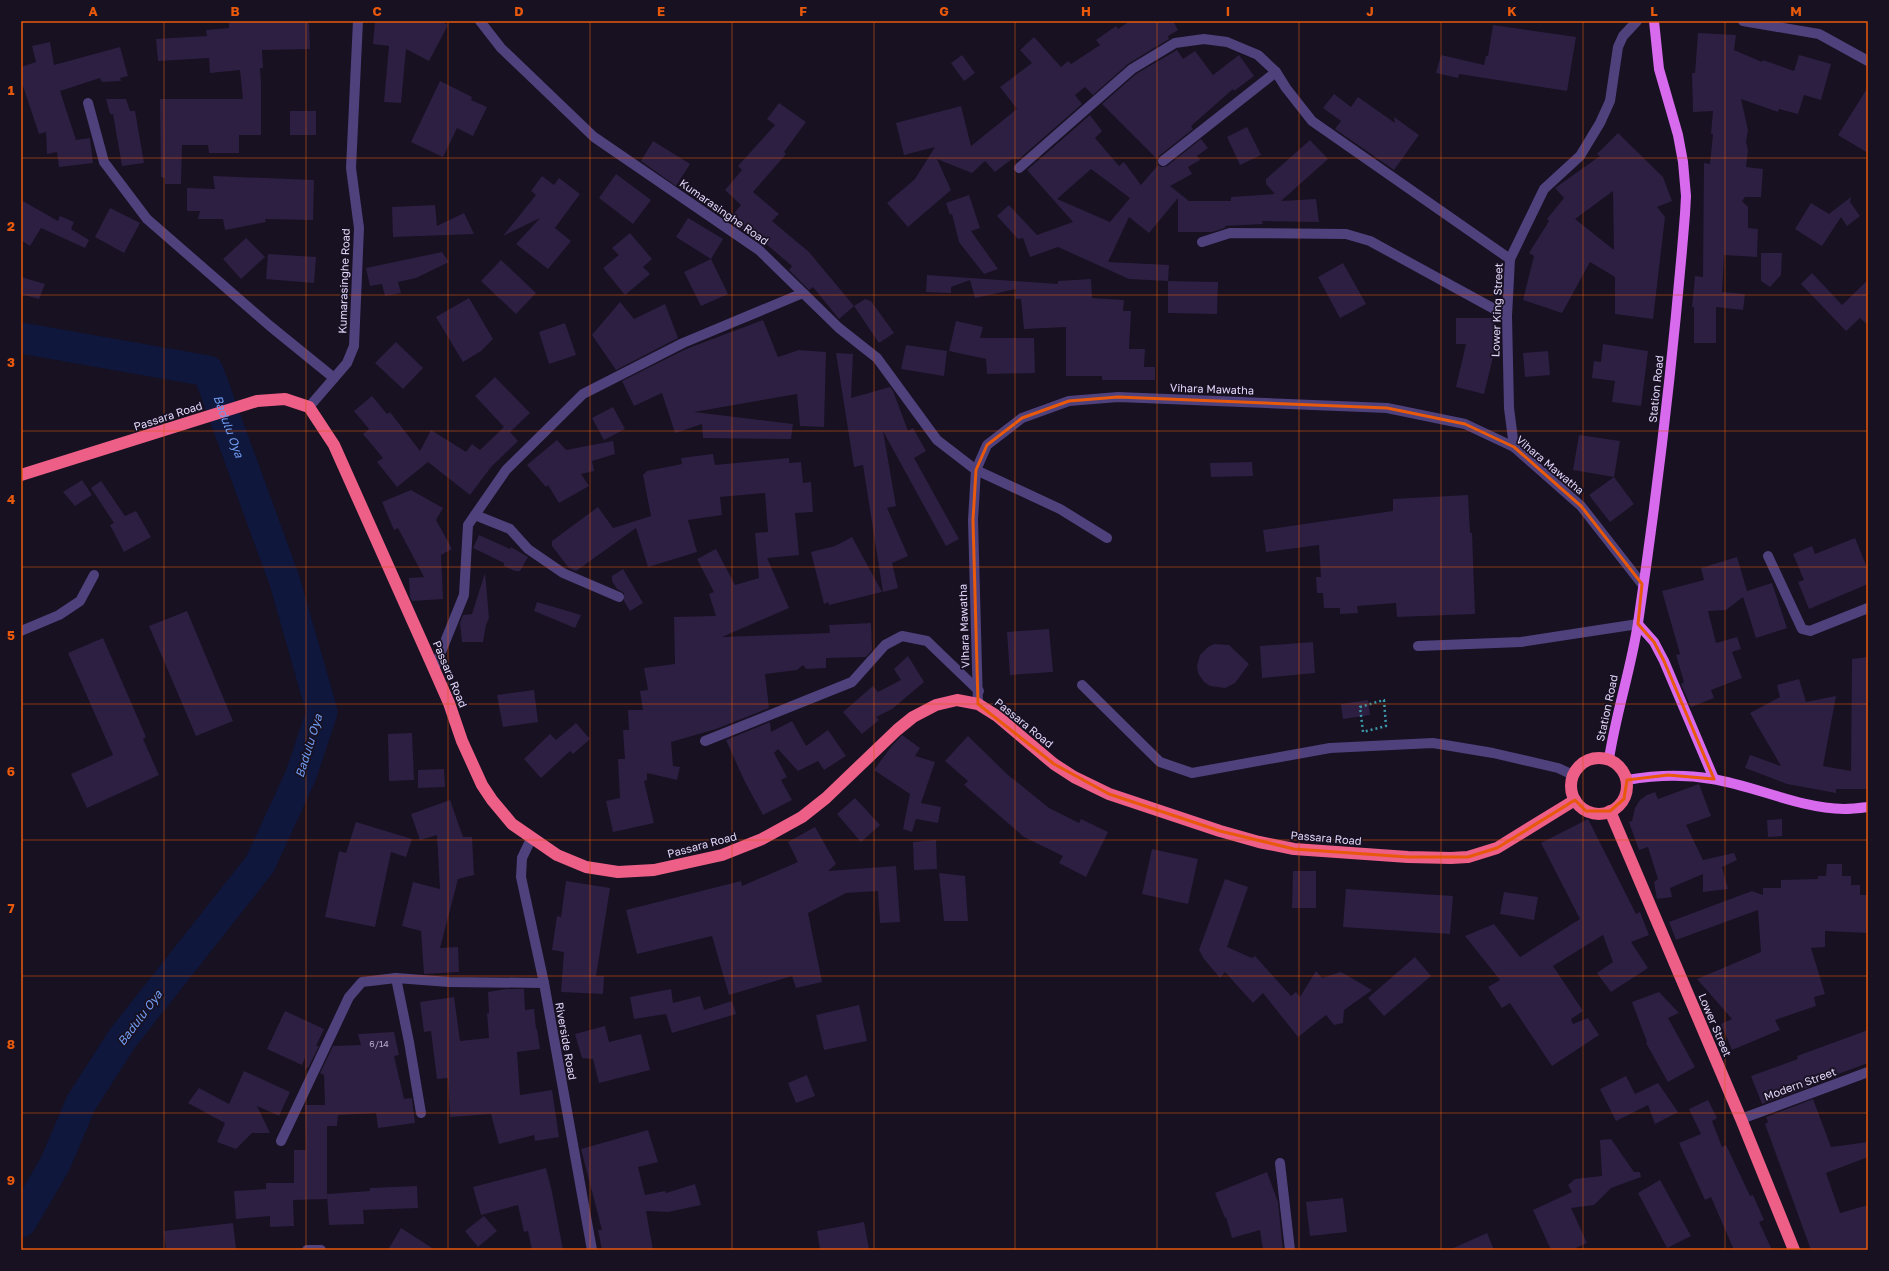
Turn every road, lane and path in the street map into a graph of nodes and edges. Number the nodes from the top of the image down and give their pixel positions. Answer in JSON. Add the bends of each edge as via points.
{"nodes":[{"id":1,"x":358,"y":21,"type":"edge"},
{"id":2,"x":480,"y":21,"type":"edge"},
{"id":3,"x":1637,"y":21,"type":"edge"},
{"id":4,"x":1654,"y":21,"type":"edge"},
{"id":5,"x":1743,"y":21,"type":"edge"},
{"id":6,"x":1868,"y":61,"type":"edge"},
{"id":7,"x":1276,"y":72,"type":"junction"},
{"id":8,"x":88,"y":103,"type":"dead end"},
{"id":9,"x":1163,"y":161,"type":"dead end"},
{"id":10,"x":1019,"y":168,"type":"dead end"},
{"id":11,"x":1202,"y":242,"type":"dead end"},
{"id":12,"x":1510,"y":259,"type":"junction"},
{"id":13,"x":803,"y":293,"type":"junction"},
{"id":14,"x":1507,"y":316,"type":"junction"},
{"id":15,"x":334,"y":378,"type":"junction"},
{"id":16,"x":309,"y":407,"type":"junction"},
{"id":17,"x":1514,"y":447,"type":"junction"},
{"id":18,"x":976,"y":470,"type":"junction"},
{"id":19,"x":21,"y":475,"type":"edge"},
{"id":20,"x":475,"y":515,"type":"junction"},
{"id":21,"x":1107,"y":538,"type":"dead end"},
{"id":22,"x":1768,"y":556,"type":"dead end"},
{"id":23,"x":94,"y":575,"type":"dead end"},
{"id":24,"x":1642,"y":584,"type":"junction"},
{"id":25,"x":619,"y":598,"type":"dead end"},
{"id":26,"x":1868,"y":608,"type":"edge"},
{"id":27,"x":1638,"y":624,"type":"junction"},
{"id":28,"x":21,"y":631,"type":"edge"},
{"id":29,"x":1418,"y":646,"type":"dead end"},
{"id":30,"x":434,"y":669,"type":"junction"},
{"id":31,"x":1082,"y":685,"type":"dead end"},
{"id":32,"x":978,"y":691,"type":"junction"},
{"id":33,"x":978,"y":704,"type":"junction"},
{"id":34,"x":1386,"y":726,"type":"joint"},
{"id":35,"x":705,"y":741,"type":"dead end"},
{"id":36,"x":1609,"y":759,"type":"junction"},
{"id":37,"x":1573,"y":775,"type":"junction"},
{"id":38,"x":1714,"y":779,"type":"junction"},
{"id":39,"x":1627,"y":780,"type":"junction"},
{"id":40,"x":1575,"y":800,"type":"junction"},
{"id":41,"x":1868,"y":807,"type":"edge"},
{"id":42,"x":1610,"y":812,"type":"junction"},
{"id":43,"x":531,"y":838,"type":"junction"},
{"id":44,"x":396,"y":978,"type":"junction"},
{"id":45,"x":544,"y":984,"type":"junction"},
{"id":46,"x":1868,"y":1072,"type":"edge"},
{"id":47,"x":421,"y":1113,"type":"dead end"},
{"id":48,"x":1741,"y":1119,"type":"junction"},
{"id":49,"x":281,"y":1141,"type":"dead end"},
{"id":50,"x":1280,"y":1163,"type":"dead end"},
{"id":51,"x":306,"y":1250,"type":"edge"},
{"id":52,"x":321,"y":1250,"type":"edge"},
{"id":53,"x":592,"y":1250,"type":"edge"},
{"id":54,"x":1290,"y":1250,"type":"edge"},
{"id":55,"x":1794,"y":1250,"type":"edge"}],
"edges":[{"from":1,"to":15,"type":"street","name":"Kumarasinghe Road","via":[[351,168],[359,228],[354,346],[347,363]]},
{"from":2,"to":13,"type":"street","name":"Kumarasinghe Road","via":[[501,48],[594,137],[759,250]]},
{"from":3,"to":12,"type":"street","name":"Lower King Street","via":[[1623,36],[1618,47],[1610,101],[1600,123],[1580,156],[1544,189]]},
{"from":4,"to":24,"type":"main road","name":"Station Road","via":[[1659,69],[1678,135],[1686,196],[1665,423]]},
{"from":5,"to":6,"type":"street","via":[[1819,34]]},
{"from":7,"to":9,"type":"street"},
{"from":7,"to":10,"type":"street","via":[[1258,55],[1227,42],[1204,39],[1175,43],[1132,69]]},
{"from":7,"to":12,"type":"street","via":[[1312,121]]},
{"from":8,"to":15,"type":"street","via":[[104,162],[147,219]]},
{"from":11,"to":14,"type":"street","via":[[1230,233],[1346,234],[1370,241]]},
{"from":12,"to":14,"type":"street","name":"Lower King Street"},
{"from":13,"to":18,"type":"street","name":"Kumarasinghe Road","via":[[877,358],[937,440]]},
{"from":13,"to":20,"type":"street","via":[[683,344],[583,394],[506,470]]},
{"from":14,"to":17,"type":"street","name":"Lower King Street","via":[[1509,408]]},
{"from":15,"to":16,"type":"street","name":"Kumarasinghe Road"},
{"from":16,"to":19,"type":"highway","name":"Passara Road","via":[[285,399],[257,401]]},
{"from":16,"to":30,"type":"highway","name":"Passara Road","via":[[334,445]]},
{"from":17,"to":18,"type":"street","name":"Vihara Mawatha","via":[[1465,424],[1387,408],[1118,397],[1069,401],[1022,418],[987,445]]},
{"from":17,"to":24,"type":"street","name":"Vihara Mawatha","via":[[1581,506]]},
{"from":18,"to":21,"type":"street","name":"Kumarasinghe Road","via":[[1060,509]]},
{"from":18,"to":32,"type":"street","name":"Vihara Mawatha","via":[[973,520]]},
{"from":20,"to":25,"type":"street","via":[[510,529],[528,549],[562,573]]},
{"from":20,"to":30,"type":"street","via":[[468,525],[464,594]]},
{"from":22,"to":26,"type":"street","via":[[1802,629],[1810,631]]},
{"from":23,"to":28,"type":"street","via":[[80,601],[59,615]]},
{"from":24,"to":27,"type":"main road","name":"Station Road"},
{"from":27,"to":29,"type":"street","via":[[1521,642]]},
{"from":27,"to":36,"type":"main road","name":"Station Road"},
{"from":27,"to":38,"type":"main road","via":[[1654,642],[1664,661]]},
{"from":30,"to":43,"type":"highway","name":"Passara Road","via":[[482,785],[502,813]]},
{"from":31,"to":37,"type":"street","via":[[1160,762],[1192,773],[1330,748],[1434,743],[1507,756],[1558,768]]},
{"from":32,"to":33,"type":"street","name":"Vihara Mawatha"},
{"from":32,"to":35,"type":"street","via":[[927,641],[902,636],[885,645],[852,682]]},
{"from":33,"to":40,"type":"highway","name":"Passara Road","via":[[1074,777],[1109,794],[1220,831],[1294,849],[1408,857],[1468,857],[1497,848]]},
{"from":33,"to":43,"type":"highway","name":"Passara Road","via":[[957,700],[936,704],[927,709],[897,730],[844,782],[802,817],[762,839],[722,855],[654,870],[600,871],[569,861]]},
{"from":34,"to":34,"type":"path","via":[[1384,700],[1360,707],[1363,732]]},
{"from":36,"to":37,"type":"highway","via":[[1592,758]]},
{"from":36,"to":39,"type":"highway","via":[[1624,771]]},
{"from":37,"to":40,"type":"highway","via":[[1571,783]]},
{"from":38,"to":39,"type":"main road","via":[[1668,775]]},
{"from":38,"to":41,"type":"main road","via":[[1817,806],[1844,809]]},
{"from":39,"to":42,"type":"highway","via":[[1624,799]]},
{"from":40,"to":42,"type":"highway","via":[[1586,811],[1602,814]]},
{"from":42,"to":48,"type":"highway","name":"Lower Street"},
{"from":43,"to":45,"type":"street","name":"Riverside Road","via":[[522,858],[521,877]]},
{"from":44,"to":45,"type":"street"},
{"from":44,"to":47,"type":"street"},
{"from":44,"to":49,"type":"street","via":[[362,982],[349,997]]},
{"from":45,"to":53,"type":"street","name":"Riverside Road"},
{"from":46,"to":48,"type":"street","name":"Modern Street"},
{"from":48,"to":55,"type":"highway","name":"Lower Street"},
{"from":50,"to":54,"type":"street"},
{"from":51,"to":52,"type":"street"}]}
